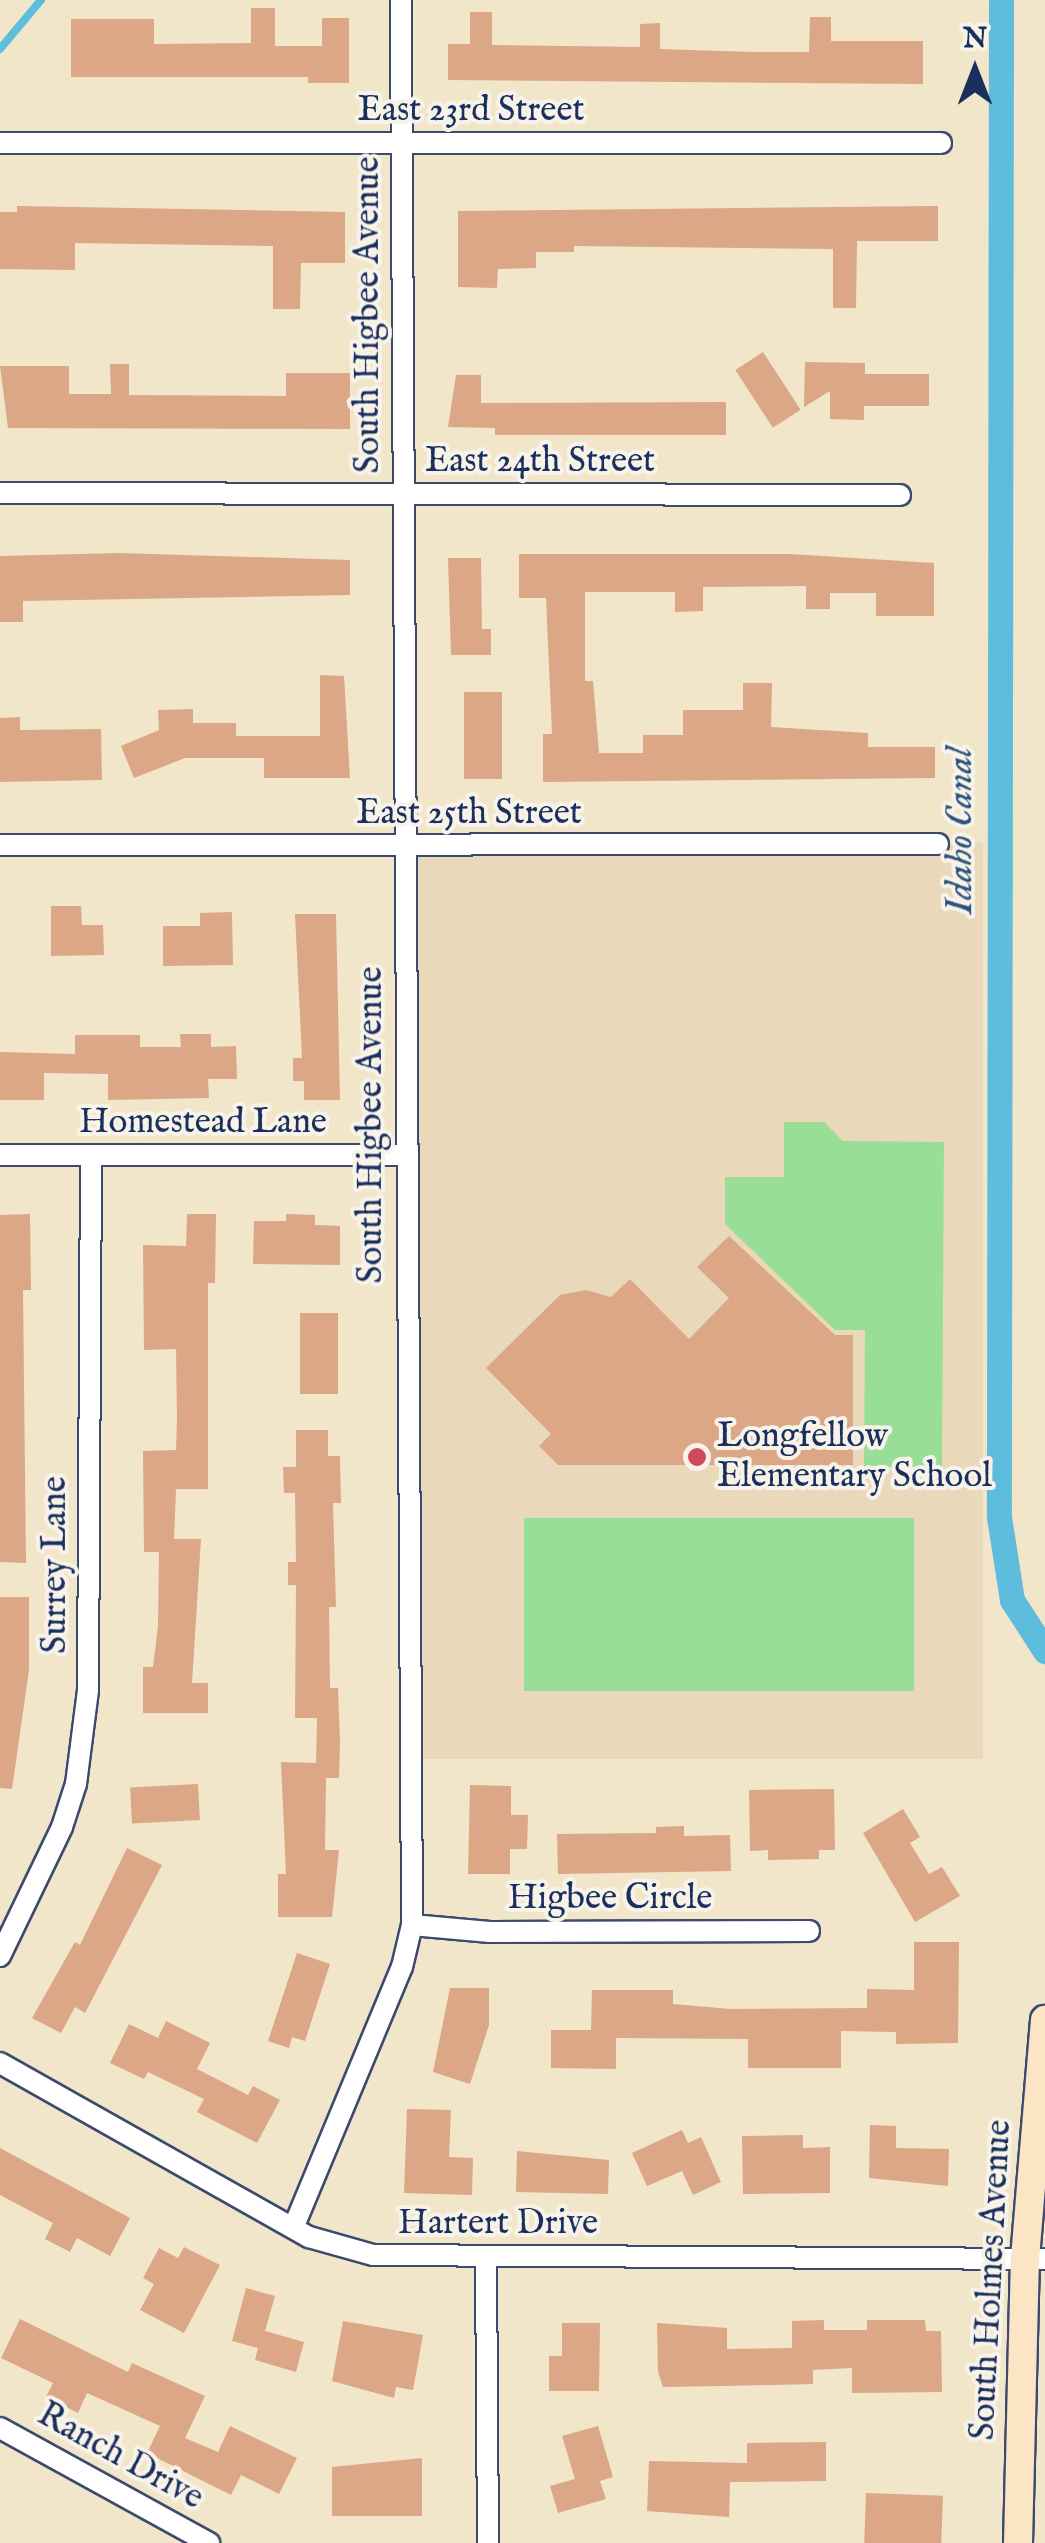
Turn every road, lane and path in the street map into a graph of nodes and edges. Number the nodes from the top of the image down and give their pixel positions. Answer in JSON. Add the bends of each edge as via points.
{"nodes":[{"id":1,"x":400,"y":0,"type":"edge"},
{"id":2,"x":0,"y":143,"type":"edge"},
{"id":3,"x":941,"y":143,"type":"dead end"},
{"id":4,"x":403,"y":144,"type":"junction"},
{"id":5,"x":0,"y":493,"type":"edge"},
{"id":6,"x":401,"y":494,"type":"junction"},
{"id":7,"x":900,"y":495,"type":"dead end"},
{"id":8,"x":0,"y":844,"type":"edge"},
{"id":9,"x":938,"y":844,"type":"dead end"},
{"id":10,"x":404,"y":847,"type":"junction"},
{"id":11,"x":0,"y":1155,"type":"edge"},
{"id":12,"x":406,"y":1155,"type":"junction"},
{"id":13,"x":91,"y":1156,"type":"junction"},
{"id":14,"x":412,"y":1925,"type":"junction"},
{"id":15,"x":810,"y":1932,"type":"dead end"},
{"id":16,"x":0,"y":1956,"type":"edge"},
{"id":17,"x":1045,"y":2020,"type":"edge"},
{"id":18,"x":0,"y":2063,"type":"edge"},
{"id":19,"x":294,"y":2226,"type":"junction"},
{"id":20,"x":1035,"y":2259,"type":"edge"},
{"id":21,"x":486,"y":2260,"type":"junction"},
{"id":22,"x":0,"y":2428,"type":"edge"},
{"id":23,"x":209,"y":2543,"type":"edge"},
{"id":24,"x":488,"y":2543,"type":"edge"},
{"id":25,"x":1018,"y":2543,"type":"edge"}],
"edges":[{"from":1,"to":4,"type":"street","name":"South Higbee Avenue"},
{"from":2,"to":4,"type":"street","name":"East 23rd Street"},
{"from":3,"to":4,"type":"street","name":"East 23rd Street"},
{"from":4,"to":6,"type":"street","name":"South Higbee Avenue"},
{"from":5,"to":6,"type":"street","name":"East 24th Street"},
{"from":6,"to":7,"type":"street","name":"East 24th Street"},
{"from":6,"to":10,"type":"street","name":"South Higbee Avenue"},
{"from":8,"to":10,"type":"street","name":"East 25th Street"},
{"from":9,"to":10,"type":"street","name":"East 25th Street"},
{"from":10,"to":12,"type":"street","name":"South Higbee Avenue"},
{"from":11,"to":13,"type":"street","name":"Homestead Lane"},
{"from":12,"to":13,"type":"street","name":"Homestead Lane"},
{"from":12,"to":14,"type":"street","name":"South Higbee Avenue"},
{"from":13,"to":16,"type":"street","name":"Surrey Lane","via":[[88,1690],[76,1784],[62,1827]]},
{"from":14,"to":15,"type":"street","name":"Higbee Circle","via":[[490,1932]]},
{"from":14,"to":19,"type":"street","name":"South Higbee Avenue","via":[[402,1967]]},
{"from":17,"to":20,"type":"main road","name":"South Holmes Avenue"},
{"from":18,"to":19,"type":"street","name":"Hartert Drive"},
{"from":19,"to":21,"type":"street","name":"Hartert Drive","via":[[372,2255]]},
{"from":20,"to":21,"type":"street","name":"Hartert Drive"},
{"from":20,"to":25,"type":"main road","name":"South Holmes Avenue"},
{"from":21,"to":24,"type":"street"},
{"from":22,"to":23,"type":"street","name":"Ranch Drive"}]}
